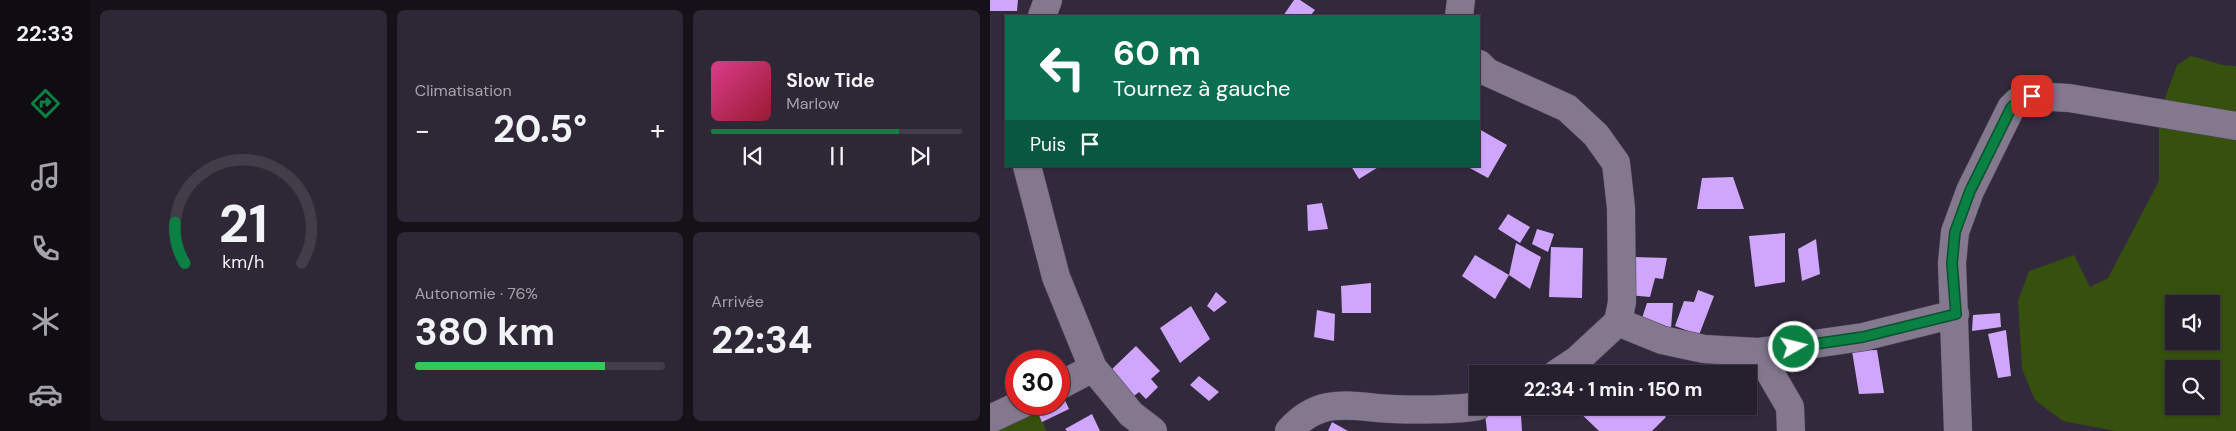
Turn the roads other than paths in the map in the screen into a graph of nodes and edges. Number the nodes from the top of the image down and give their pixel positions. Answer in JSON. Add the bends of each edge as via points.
{"nodes":[{"id":1,"x":1048,"y":0,"type":"edge"},
{"id":2,"x":1461,"y":0,"type":"edge"},
{"id":3,"x":1042,"y":15,"type":"edge"},
{"id":4,"x":1459,"y":15,"type":"edge"},
{"id":5,"x":1480,"y":65,"type":"edge"},
{"id":6,"x":2236,"y":126,"type":"edge"},
{"id":7,"x":1027,"y":167,"type":"edge"},
{"id":8,"x":1956,"y":314,"type":"junction"},
{"id":9,"x":1618,"y":322,"type":"junction"},
{"id":10,"x":1758,"y":352,"type":"junction"},
{"id":11,"x":1570,"y":365,"type":"edge"},
{"id":12,"x":1093,"y":368,"type":"junction"},
{"id":13,"x":1070,"y":380,"type":"edge"},
{"id":14,"x":1469,"y":406,"type":"edge"},
{"id":15,"x":1005,"y":412,"type":"edge"},
{"id":16,"x":990,"y":419,"type":"edge"},
{"id":17,"x":1153,"y":431,"type":"edge"},
{"id":18,"x":1289,"y":431,"type":"edge"},
{"id":19,"x":1791,"y":431,"type":"edge"},
{"id":20,"x":1958,"y":431,"type":"edge"}],
"edges":[{"from":1,"to":3,"type":"street"},
{"from":2,"to":4,"type":"street"},
{"from":5,"to":9,"type":"street","via":[[1487,72],[1567,108],[1596,135],[1616,163],[1621,218],[1622,302]]},
{"from":6,"to":8,"type":"street","via":[[2069,98],[2032,96],[2017,102],[2011,108],[1970,191],[1955,232],[1952,263]]},
{"from":7,"to":12,"type":"street","via":[[1056,276]]},
{"from":8,"to":10,"type":"street","via":[[1863,337]]},
{"from":8,"to":20,"type":"street"},
{"from":9,"to":10,"type":"street","via":[[1662,340],[1704,349]]},
{"from":9,"to":11,"type":"street"},
{"from":10,"to":19,"type":"street","via":[[1790,407]]},
{"from":12,"to":13,"type":"street"},
{"from":12,"to":17,"type":"street","via":[[1131,414]]},
{"from":14,"to":18,"type":"street","via":[[1393,409],[1346,404],[1326,406],[1299,420]]},
{"from":15,"to":16,"type":"street"}]}
